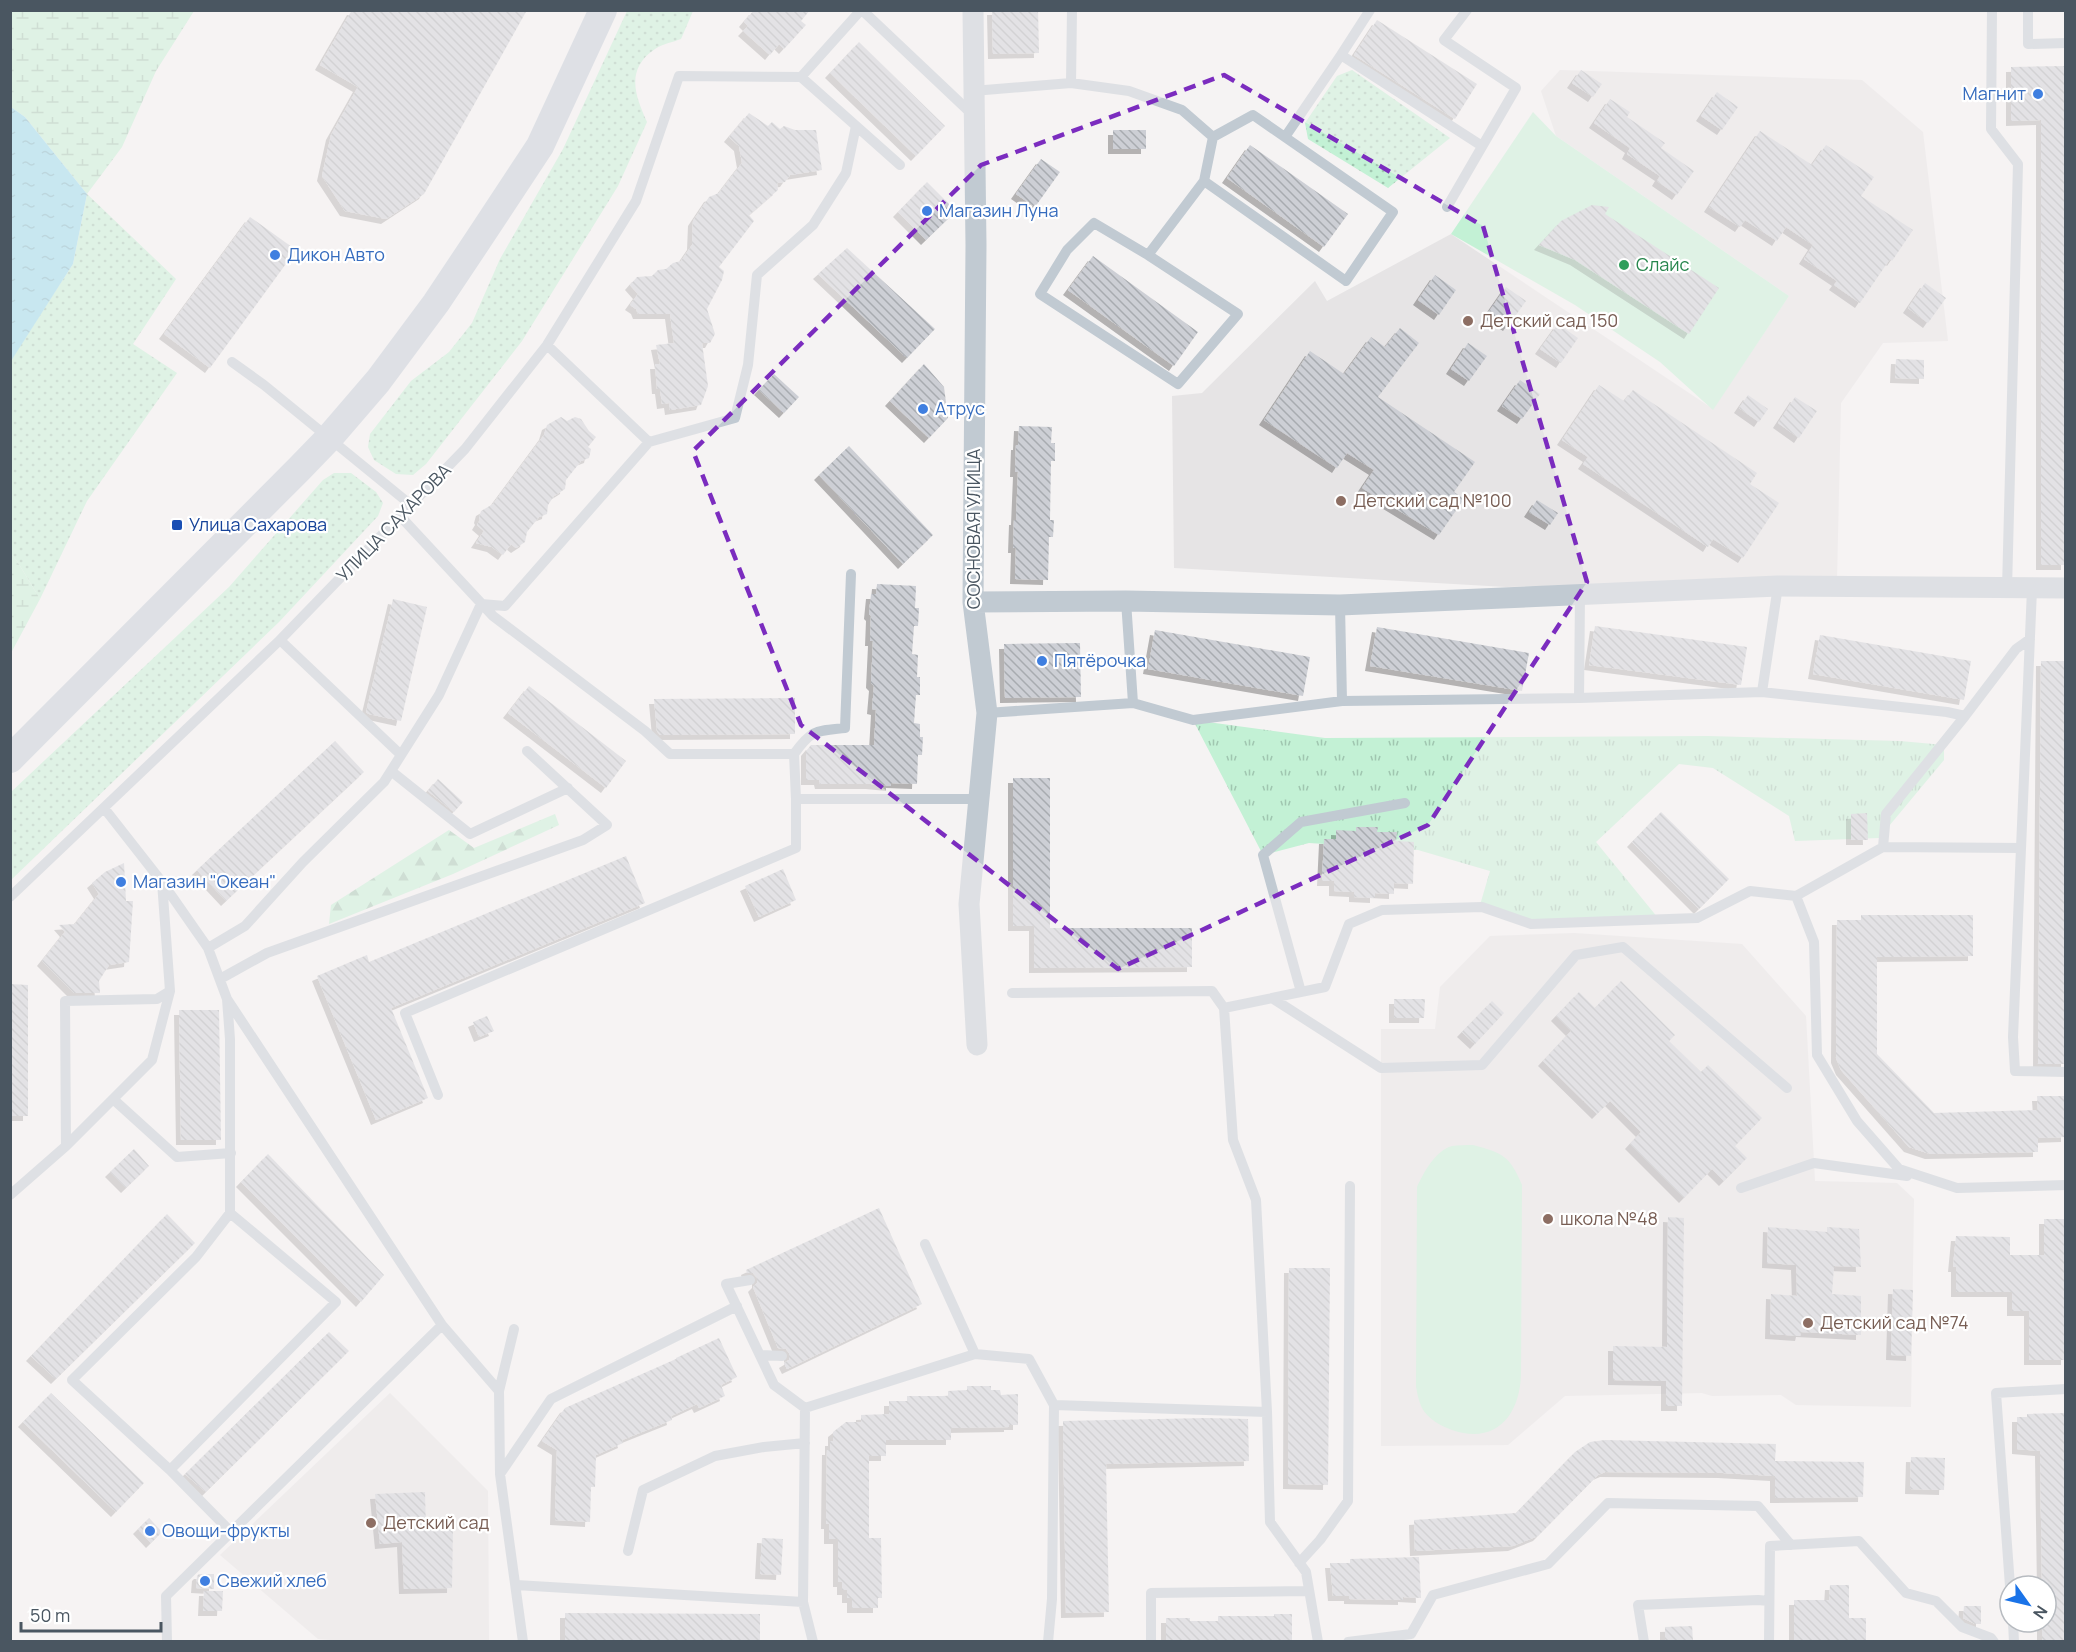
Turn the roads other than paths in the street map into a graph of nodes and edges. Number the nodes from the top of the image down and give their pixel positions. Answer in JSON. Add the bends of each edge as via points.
{"nodes":[{"id":1,"x":603,"y":10,"type":"edge"},
{"id":2,"x":861,"y":10,"type":"edge"},
{"id":3,"x":973,"y":10,"type":"edge"},
{"id":4,"x":1072,"y":10,"type":"edge"},
{"id":5,"x":1370,"y":10,"type":"edge"},
{"id":6,"x":1467,"y":10,"type":"edge"},
{"id":7,"x":1992,"y":10,"type":"edge"},
{"id":8,"x":2028,"y":10,"type":"edge"},
{"id":9,"x":2066,"y":43,"type":"edge"},
{"id":10,"x":1341,"y":55,"type":"junction"},
{"id":11,"x":801,"y":77,"type":"junction"},
{"id":12,"x":1071,"y":83,"type":"junction"},
{"id":13,"x":973,"y":91,"type":"junction"},
{"id":14,"x":973,"y":115,"type":"junction"},
{"id":15,"x":856,"y":126,"type":"junction"},
{"id":16,"x":1213,"y":137,"type":"junction"},
{"id":17,"x":1285,"y":137,"type":"junction"},
{"id":18,"x":1482,"y":146,"type":"junction"},
{"id":19,"x":900,"y":165,"type":"dead end"},
{"id":20,"x":1204,"y":182,"type":"junction"},
{"id":21,"x":1447,"y":207,"type":"dead end"},
{"id":22,"x":1148,"y":255,"type":"junction"},
{"id":23,"x":547,"y":345,"type":"junction"},
{"id":24,"x":232,"y":362,"type":"dead end"},
{"id":25,"x":329,"y":438,"type":"junction"},
{"id":26,"x":649,"y":442,"type":"junction"},
{"id":27,"x":411,"y":505,"type":"junction"},
{"id":28,"x":401,"y":517,"type":"junction"},
{"id":29,"x":851,"y":574,"type":"dead end"},
{"id":30,"x":1778,"y":586,"type":"junction"},
{"id":31,"x":2066,"y":588,"type":"edge"},
{"id":32,"x":2007,"y":589,"type":"junction"},
{"id":33,"x":2032,"y":589,"type":"junction"},
{"id":34,"x":1580,"y":594,"type":"junction"},
{"id":35,"x":1126,"y":601,"type":"junction"},
{"id":36,"x":973,"y":602,"type":"junction"},
{"id":37,"x":481,"y":603,"type":"junction"},
{"id":38,"x":1340,"y":605,"type":"junction"},
{"id":39,"x":2030,"y":639,"type":"junction"},
{"id":40,"x":280,"y":640,"type":"junction"},
{"id":41,"x":1762,"y":692,"type":"junction"},
{"id":42,"x":1579,"y":698,"type":"junction"},
{"id":43,"x":1342,"y":700,"type":"junction"},
{"id":44,"x":1133,"y":703,"type":"junction"},
{"id":45,"x":987,"y":712,"type":"junction"},
{"id":46,"x":1965,"y":716,"type":"junction"},
{"id":47,"x":527,"y":751,"type":"dead end"},
{"id":48,"x":795,"y":754,"type":"junction"},
{"id":49,"x":401,"y":755,"type":"junction"},
{"id":50,"x":10,"y":759,"type":"edge"},
{"id":51,"x":391,"y":771,"type":"junction"},
{"id":52,"x":568,"y":788,"type":"junction"},
{"id":53,"x":796,"y":799,"type":"junction"},
{"id":54,"x":980,"y":799,"type":"junction"},
{"id":55,"x":1405,"y":803,"type":"dead end"},
{"id":56,"x":104,"y":808,"type":"junction"},
{"id":57,"x":1883,"y":847,"type":"junction"},
{"id":58,"x":2021,"y":848,"type":"junction"},
{"id":59,"x":162,"y":882,"type":"junction"},
{"id":60,"x":1796,"y":896,"type":"junction"},
{"id":61,"x":10,"y":897,"type":"edge"},
{"id":62,"x":208,"y":948,"type":"junction"},
{"id":63,"x":220,"y":979,"type":"junction"},
{"id":64,"x":170,"y":991,"type":"junction"},
{"id":65,"x":1301,"y":992,"type":"junction"},
{"id":66,"x":1012,"y":993,"type":"dead end"},
{"id":67,"x":1272,"y":998,"type":"junction"},
{"id":68,"x":227,"y":999,"type":"junction"},
{"id":69,"x":1224,"y":1008,"type":"junction"},
{"id":70,"x":977,"y":1045,"type":"dead end"},
{"id":71,"x":2066,"y":1072,"type":"edge"},
{"id":72,"x":1786,"y":1088,"type":"dead end"},
{"id":73,"x":438,"y":1095,"type":"dead end"},
{"id":74,"x":113,"y":1099,"type":"junction"},
{"id":75,"x":66,"y":1146,"type":"junction"},
{"id":76,"x":231,"y":1153,"type":"junction"},
{"id":77,"x":1932,"y":1179,"type":"junction"},
{"id":78,"x":2066,"y":1185,"type":"edge"},
{"id":79,"x":1350,"y":1186,"type":"dead end"},
{"id":80,"x":1741,"y":1188,"type":"dead end"},
{"id":81,"x":10,"y":1196,"type":"edge"},
{"id":82,"x":230,"y":1213,"type":"junction"},
{"id":83,"x":925,"y":1244,"type":"dead end"},
{"id":84,"x":750,"y":1280,"type":"dead end"},
{"id":85,"x":737,"y":1306,"type":"junction"},
{"id":86,"x":442,"y":1325,"type":"junction"},
{"id":87,"x":514,"y":1329,"type":"dead end"},
{"id":88,"x":975,"y":1353,"type":"junction"},
{"id":89,"x":761,"y":1355,"type":"junction"},
{"id":90,"x":782,"y":1356,"type":"dead end"},
{"id":91,"x":2066,"y":1389,"type":"edge"},
{"id":92,"x":499,"y":1391,"type":"junction"},
{"id":93,"x":1054,"y":1405,"type":"junction"},
{"id":94,"x":805,"y":1408,"type":"junction"},
{"id":95,"x":1267,"y":1412,"type":"junction"},
{"id":96,"x":805,"y":1443,"type":"junction"},
{"id":97,"x":170,"y":1470,"type":"junction"},
{"id":98,"x":501,"y":1474,"type":"junction"},
{"id":99,"x":231,"y":1532,"type":"junction"},
{"id":100,"x":1791,"y":1545,"type":"junction"},
{"id":101,"x":628,"y":1551,"type":"dead end"},
{"id":102,"x":1299,"y":1563,"type":"junction"},
{"id":103,"x":2009,"y":1574,"type":"edge"},
{"id":104,"x":516,"y":1585,"type":"junction"},
{"id":105,"x":1308,"y":1591,"type":"junction"},
{"id":106,"x":1769,"y":1601,"type":"junction"},
{"id":107,"x":803,"y":1602,"type":"junction"},
{"id":108,"x":167,"y":1641,"type":"edge"},
{"id":109,"x":523,"y":1641,"type":"edge"},
{"id":110,"x":813,"y":1641,"type":"edge"},
{"id":111,"x":1048,"y":1641,"type":"edge"},
{"id":112,"x":1151,"y":1641,"type":"edge"},
{"id":113,"x":1318,"y":1641,"type":"edge"},
{"id":114,"x":1348,"y":1641,"type":"edge"},
{"id":115,"x":1644,"y":1641,"type":"edge"},
{"id":116,"x":1769,"y":1641,"type":"edge"},
{"id":117,"x":1994,"y":1641,"type":"edge"}],
"edges":[{"from":1,"to":25,"type":"street","via":[[540,146],[436,303]]},
{"from":2,"to":11,"type":"lane"},
{"from":2,"to":14,"type":"lane"},
{"from":3,"to":13,"type":"street","name":"СОСНОВАЯ УЛИЦА"},
{"from":4,"to":12,"type":"lane"},
{"from":5,"to":10,"type":"lane"},
{"from":6,"to":18,"type":"lane","via":[[1444,40],[1516,88]]},
{"from":7,"to":32,"type":"lane","via":[[1991,129],[2018,164]]},
{"from":8,"to":9,"type":"lane","via":[[2028,44]]},
{"from":10,"to":17,"type":"lane"},
{"from":10,"to":18,"type":"lane"},
{"from":11,"to":15,"type":"lane"},
{"from":11,"to":23,"type":"lane","name":"УЛИЦА САХАРОВА","via":[[679,76],[636,201]]},
{"from":12,"to":13,"type":"lane"},
{"from":12,"to":16,"type":"lane","via":[[1129,92],[1182,110]]},
{"from":13,"to":14,"type":"street","name":"СОСНОВАЯ УЛИЦА"},
{"from":14,"to":36,"type":"street","name":"СОСНОВАЯ УЛИЦА"},
{"from":15,"to":19,"type":"lane"},
{"from":15,"to":26,"type":"lane","via":[[846,173],[813,225],[757,275],[748,365],[735,418]]},
{"from":16,"to":17,"type":"lane","via":[[1253,115]]},
{"from":16,"to":20,"type":"lane"},
{"from":17,"to":20,"type":"lane","via":[[1393,212],[1346,281]]},
{"from":18,"to":21,"type":"lane"},
{"from":20,"to":22,"type":"lane"},
{"from":22,"to":22,"type":"lane","via":[[1238,314],[1178,384],[1040,294],[1067,250],[1095,223]]},
{"from":23,"to":26,"type":"lane"},
{"from":23,"to":27,"type":"lane","name":"УЛИЦА САХАРОВА","via":[[465,449]]},
{"from":24,"to":25,"type":"lane"},
{"from":25,"to":27,"type":"lane"},
{"from":25,"to":50,"type":"street"},
{"from":26,"to":37,"type":"lane","via":[[505,606]]},
{"from":27,"to":28,"type":"lane","name":"УЛИЦА САХАРОВА"},
{"from":28,"to":37,"type":"lane"},
{"from":28,"to":40,"type":"lane","name":"УЛИЦА САХАРОВА"},
{"from":29,"to":48,"type":"lane","via":[[845,728],[818,730],[806,738]]},
{"from":30,"to":32,"type":"street"},
{"from":30,"to":34,"type":"street"},
{"from":30,"to":41,"type":"lane"},
{"from":31,"to":33,"type":"street"},
{"from":32,"to":33,"type":"street"},
{"from":33,"to":39,"type":"lane"},
{"from":34,"to":38,"type":"street"},
{"from":34,"to":42,"type":"lane"},
{"from":35,"to":36,"type":"street"},
{"from":35,"to":38,"type":"street"},
{"from":35,"to":44,"type":"lane"},
{"from":36,"to":45,"type":"street","name":"СОСНОВАЯ УЛИЦА"},
{"from":37,"to":48,"type":"lane","via":[[670,754]]},
{"from":37,"to":49,"type":"lane","via":[[439,695]]},
{"from":38,"to":43,"type":"lane"},
{"from":39,"to":46,"type":"lane","via":[[2016,649]]},
{"from":39,"to":58,"type":"lane"},
{"from":40,"to":49,"type":"lane"},
{"from":40,"to":56,"type":"lane","name":"УЛИЦА САХАРОВА"},
{"from":41,"to":42,"type":"lane"},
{"from":41,"to":46,"type":"lane"},
{"from":42,"to":43,"type":"lane"},
{"from":43,"to":44,"type":"lane","via":[[1193,720]]},
{"from":44,"to":45,"type":"lane"},
{"from":45,"to":54,"type":"street","name":"СОСНОВАЯ УЛИЦА"},
{"from":46,"to":57,"type":"lane","via":[[1886,814]]},
{"from":47,"to":52,"type":"lane"},
{"from":48,"to":53,"type":"lane"},
{"from":49,"to":51,"type":"lane"},
{"from":51,"to":52,"type":"lane","via":[[470,834]]},
{"from":51,"to":62,"type":"lane","via":[[244,926]]},
{"from":52,"to":63,"type":"lane","via":[[608,825],[583,840],[267,953]]},
{"from":53,"to":54,"type":"lane"},
{"from":53,"to":73,"type":"lane","via":[[796,848],[405,1013]]},
{"from":54,"to":70,"type":"street","name":"СОСНОВАЯ УЛИЦА","via":[[969,904]]},
{"from":55,"to":65,"type":"lane","via":[[1301,822],[1263,855]]},
{"from":56,"to":59,"type":"lane"},
{"from":56,"to":61,"type":"lane","name":"УЛИЦА САХАРОВА"},
{"from":57,"to":58,"type":"lane"},
{"from":57,"to":60,"type":"lane"},
{"from":58,"to":71,"type":"lane","via":[[2015,1071]]},
{"from":59,"to":62,"type":"lane"},
{"from":59,"to":64,"type":"lane"},
{"from":60,"to":65,"type":"lane","via":[[1750,891],[1697,918],[1593,922],[1531,924],[1482,907],[1382,910],[1349,924],[1325,987]]},
{"from":60,"to":77,"type":"lane","via":[[1814,942],[1817,1055],[1857,1120],[1899,1168]]},
{"from":62,"to":63,"type":"lane"},
{"from":63,"to":68,"type":"lane"},
{"from":64,"to":74,"type":"lane","via":[[152,1060]]},
{"from":64,"to":75,"type":"lane","via":[[158,999],[65,1001]]},
{"from":65,"to":67,"type":"lane"},
{"from":66,"to":69,"type":"lane","via":[[1212,991]]},
{"from":67,"to":69,"type":"lane"},
{"from":67,"to":72,"type":"lane","via":[[1381,1068],[1482,1065],[1576,955],[1623,946]]},
{"from":68,"to":76,"type":"lane"},
{"from":68,"to":86,"type":"lane"},
{"from":69,"to":95,"type":"lane","via":[[1233,1140],[1256,1200]]},
{"from":74,"to":75,"type":"lane"},
{"from":74,"to":76,"type":"lane","via":[[177,1157]]},
{"from":75,"to":81,"type":"lane"},
{"from":76,"to":82,"type":"lane"},
{"from":77,"to":78,"type":"lane","via":[[1957,1188]]},
{"from":77,"to":80,"type":"lane","via":[[1814,1163]]},
{"from":79,"to":102,"type":"lane","via":[[1348,1501]]},
{"from":82,"to":97,"type":"lane","via":[[196,1257],[72,1380]]},
{"from":82,"to":97,"type":"lane","via":[[336,1302]]},
{"from":83,"to":88,"type":"lane"},
{"from":84,"to":85,"type":"lane","via":[[726,1284]]},
{"from":85,"to":89,"type":"lane"},
{"from":85,"to":98,"type":"lane","via":[[551,1398]]},
{"from":86,"to":92,"type":"lane"},
{"from":86,"to":99,"type":"lane"},
{"from":87,"to":92,"type":"lane"},
{"from":88,"to":93,"type":"lane","via":[[1029,1359]]},
{"from":88,"to":94,"type":"lane"},
{"from":89,"to":90,"type":"lane"},
{"from":89,"to":94,"type":"lane","via":[[774,1385]]},
{"from":91,"to":103,"type":"lane","via":[[1996,1393]]},
{"from":92,"to":98,"type":"lane"},
{"from":93,"to":95,"type":"lane"},
{"from":93,"to":111,"type":"lane"},
{"from":94,"to":96,"type":"lane"},
{"from":95,"to":102,"type":"lane","via":[[1270,1522]]},
{"from":96,"to":101,"type":"lane","via":[[715,1456],[643,1490]]},
{"from":96,"to":107,"type":"lane"},
{"from":97,"to":99,"type":"lane"},
{"from":98,"to":104,"type":"lane"},
{"from":99,"to":108,"type":"lane","via":[[166,1596]]},
{"from":100,"to":106,"type":"lane","via":[[1770,1546]]},
{"from":100,"to":114,"type":"lane","via":[[1758,1506],[1608,1503],[1548,1564],[1433,1595],[1412,1634]]},
{"from":100,"to":117,"type":"lane","via":[[1859,1541],[1906,1593],[1936,1602],[1962,1627]]},
{"from":102,"to":105,"type":"lane"},
{"from":104,"to":107,"type":"lane"},
{"from":104,"to":109,"type":"lane"},
{"from":105,"to":112,"type":"lane","via":[[1151,1593]]},
{"from":105,"to":113,"type":"lane"},
{"from":106,"to":115,"type":"lane","via":[[1638,1605]]},
{"from":106,"to":116,"type":"lane"},
{"from":107,"to":110,"type":"lane"}]}
